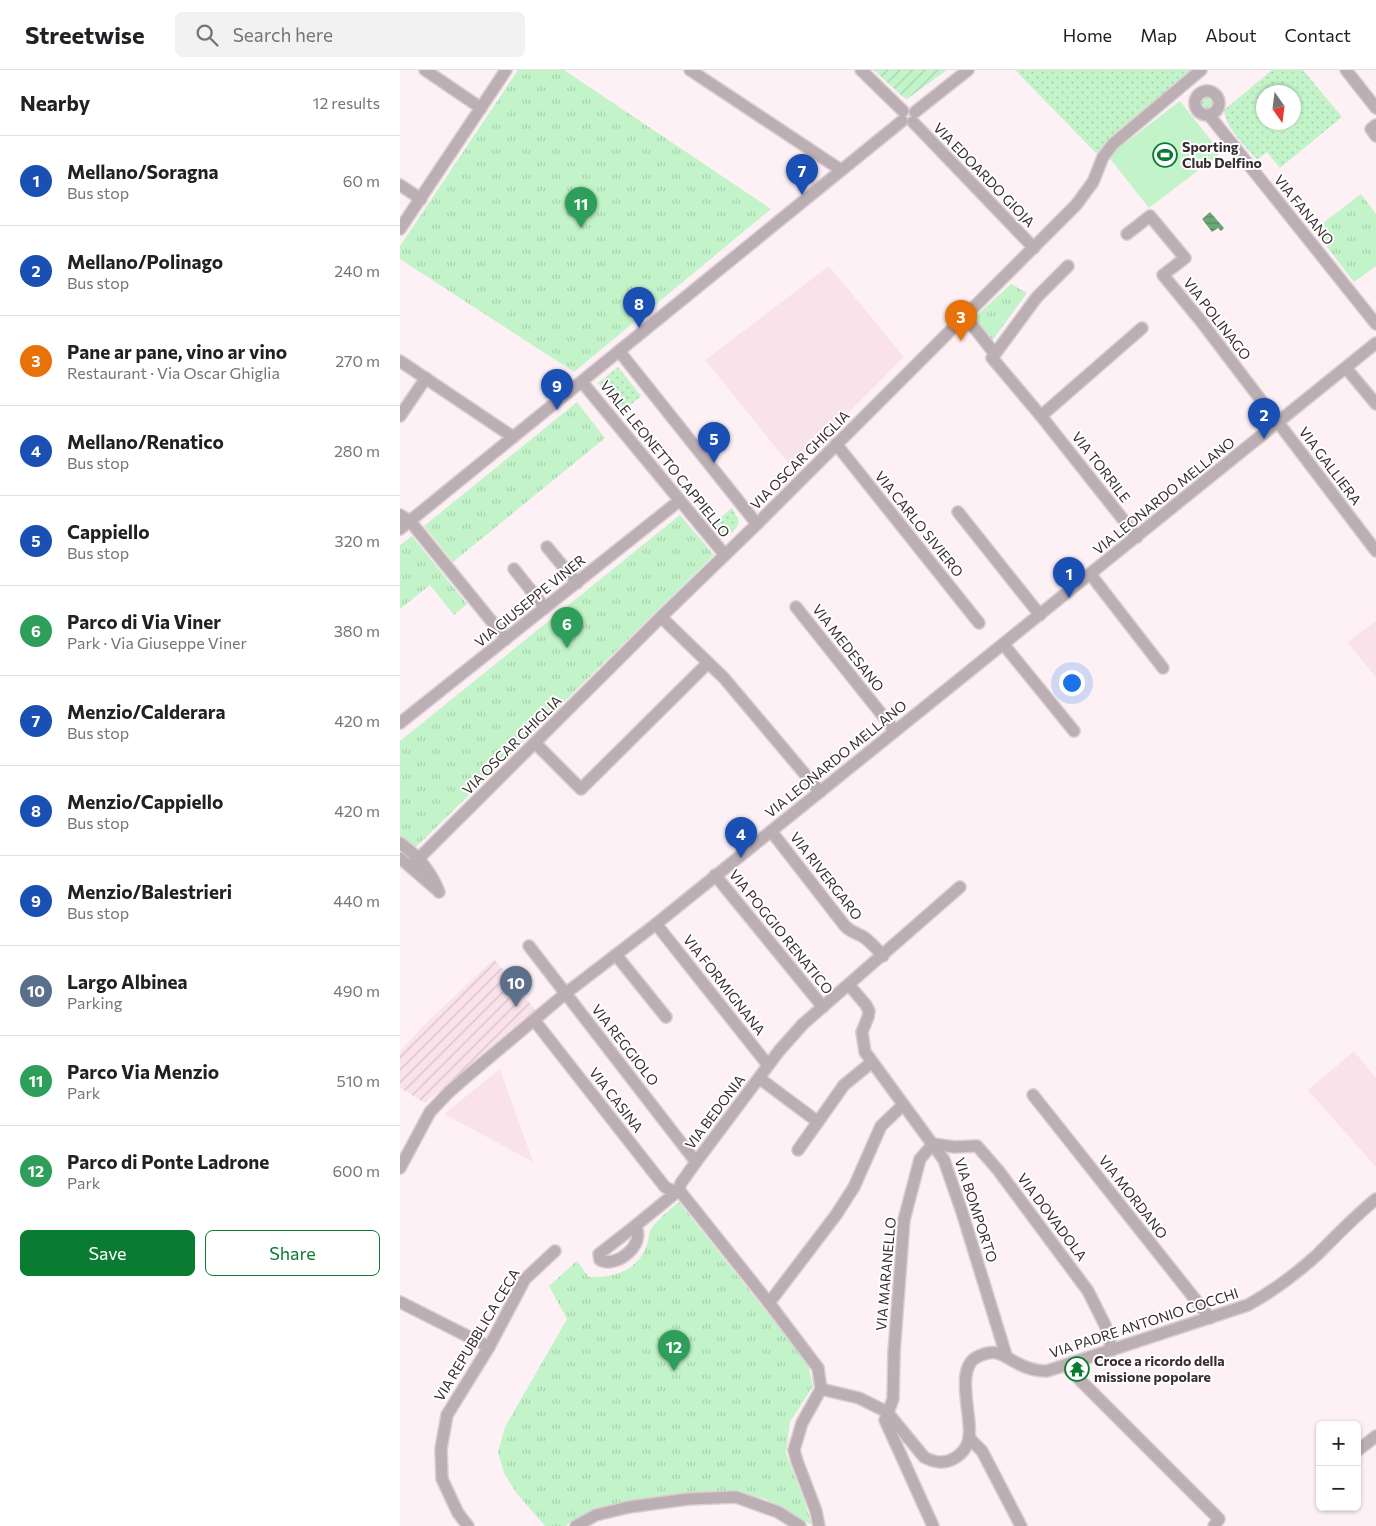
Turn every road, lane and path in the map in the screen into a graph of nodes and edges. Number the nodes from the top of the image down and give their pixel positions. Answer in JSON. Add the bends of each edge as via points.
{"nodes":[{"id":1,"x":425,"y":70,"type":"edge"},
{"id":2,"x":506,"y":70,"type":"edge"},
{"id":3,"x":690,"y":70,"type":"edge"},
{"id":4,"x":861,"y":70,"type":"edge"},
{"id":5,"x":968,"y":70,"type":"edge"},
{"id":6,"x":1201,"y":70,"type":"edge"},
{"id":7,"x":1346,"y":70,"type":"edge"},
{"id":8,"x":481,"y":108,"type":"junction"},
{"id":9,"x":1376,"y":108,"type":"edge"},
{"id":10,"x":1209,"y":115,"type":"dead end"},
{"id":11,"x":908,"y":116,"type":"junction"},
{"id":12,"x":842,"y":170,"type":"junction"},
{"id":13,"x":400,"y":185,"type":"edge"},
{"id":14,"x":420,"y":199,"type":"junction"},
{"id":15,"x":400,"y":229,"type":"edge"},
{"id":16,"x":1127,"y":234,"type":"dead end"},
{"id":17,"x":1034,"y":248,"type":"junction"},
{"id":18,"x":1068,"y":266,"type":"dead end"},
{"id":19,"x":965,"y":316,"type":"junction"},
{"id":20,"x":1376,"y":324,"type":"edge"},
{"id":21,"x":1142,"y":328,"type":"dead end"},
{"id":22,"x":1376,"y":343,"type":"edge"},
{"id":23,"x":618,"y":351,"type":"junction"},
{"id":24,"x":995,"y":354,"type":"junction"},
{"id":25,"x":400,"y":361,"type":"edge"},
{"id":26,"x":1346,"y":368,"type":"junction"},
{"id":27,"x":426,"y":378,"type":"junction"},
{"id":28,"x":582,"y":382,"type":"junction"},
{"id":29,"x":1376,"y":404,"type":"edge"},
{"id":30,"x":400,"y":416,"type":"edge"},
{"id":31,"x":1041,"y":416,"type":"junction"},
{"id":32,"x":1279,"y":423,"type":"junction"},
{"id":33,"x":513,"y":437,"type":"junction"},
{"id":34,"x":836,"y":444,"type":"junction"},
{"id":35,"x":679,"y":501,"type":"junction"},
{"id":36,"x":958,"y":512,"type":"dead end"},
{"id":37,"x":405,"y":518,"type":"edge"},
{"id":38,"x":757,"y":524,"type":"junction"},
{"id":39,"x":400,"y":529,"type":"edge"},
{"id":40,"x":1137,"y":538,"type":"junction"},
{"id":41,"x":546,"y":547,"type":"dead end"},
{"id":42,"x":1375,"y":549,"type":"edge"},
{"id":43,"x":724,"y":555,"type":"junction"},
{"id":44,"x":514,"y":569,"type":"dead end"},
{"id":45,"x":1091,"y":575,"type":"junction"},
{"id":46,"x":577,"y":583,"type":"junction"},
{"id":47,"x":796,"y":606,"type":"dead end"},
{"id":48,"x":546,"y":608,"type":"junction"},
{"id":49,"x":1040,"y":615,"type":"junction"},
{"id":50,"x":662,"y":617,"type":"junction"},
{"id":51,"x":979,"y":623,"type":"dead end"},
{"id":52,"x":506,"y":639,"type":"junction"},
{"id":53,"x":1004,"y":645,"type":"junction"},
{"id":54,"x":708,"y":663,"type":"junction"},
{"id":55,"x":1163,"y":668,"type":"dead end"},
{"id":56,"x":400,"y":723,"type":"edge"},
{"id":57,"x":895,"y":731,"type":"junction"},
{"id":58,"x":1074,"y":731,"type":"dead end"},
{"id":59,"x":535,"y":743,"type":"junction"},
{"id":60,"x":820,"y":792,"type":"junction"},
{"id":61,"x":772,"y":831,"type":"junction"},
{"id":62,"x":400,"y":843,"type":"edge"},
{"id":63,"x":400,"y":858,"type":"edge"},
{"id":64,"x":415,"y":862,"type":"junction"},
{"id":65,"x":715,"y":876,"type":"junction"},
{"id":66,"x":960,"y":887,"type":"dead end"},
{"id":67,"x":656,"y":924,"type":"junction"},
{"id":68,"x":529,"y":946,"type":"dead end"},
{"id":69,"x":616,"y":955,"type":"junction"},
{"id":70,"x":883,"y":956,"type":"junction"},
{"id":71,"x":849,"y":985,"type":"junction"},
{"id":72,"x":566,"y":993,"type":"junction"},
{"id":73,"x":823,"y":1007,"type":"junction"},
{"id":74,"x":666,"y":1017,"type":"dead end"},
{"id":75,"x":534,"y":1020,"type":"junction"},
{"id":76,"x":871,"y":1063,"type":"junction"},
{"id":77,"x":768,"y":1066,"type":"junction"},
{"id":78,"x":759,"y":1078,"type":"junction"},
{"id":79,"x":1033,"y":1095,"type":"dead end"},
{"id":80,"x":903,"y":1105,"type":"junction"},
{"id":81,"x":818,"y":1122,"type":"junction"},
{"id":82,"x":933,"y":1144,"type":"junction"},
{"id":83,"x":798,"y":1150,"type":"dead end"},
{"id":84,"x":696,"y":1162,"type":"junction"},
{"id":85,"x":400,"y":1168,"type":"edge"},
{"id":86,"x":679,"y":1190,"type":"junction"},
{"id":87,"x":1376,"y":1199,"type":"edge"},
{"id":88,"x":635,"y":1226,"type":"dead end"},
{"id":89,"x":555,"y":1251,"type":"dead end"},
{"id":90,"x":400,"y":1302,"type":"edge"},
{"id":91,"x":769,"y":1303,"type":"junction"},
{"id":92,"x":1210,"y":1318,"type":"junction"},
{"id":93,"x":489,"y":1347,"type":"junction"},
{"id":94,"x":1112,"y":1350,"type":"junction"},
{"id":95,"x":1006,"y":1355,"type":"junction"},
{"id":96,"x":1065,"y":1365,"type":"junction"},
{"id":97,"x":821,"y":1389,"type":"junction"},
{"id":98,"x":888,"y":1412,"type":"junction"},
{"id":99,"x":1376,"y":1436,"type":"edge"},
{"id":100,"x":969,"y":1438,"type":"junction"},
{"id":101,"x":1361,"y":1448,"type":"edge"},
{"id":102,"x":468,"y":1526,"type":"edge"},
{"id":103,"x":576,"y":1526,"type":"edge"},
{"id":104,"x":800,"y":1526,"type":"edge"},
{"id":105,"x":819,"y":1526,"type":"edge"},
{"id":106,"x":933,"y":1526,"type":"edge"},
{"id":107,"x":1022,"y":1526,"type":"edge"},
{"id":108,"x":1214,"y":1526,"type":"edge"}],
"edges":[{"from":1,"to":8,"type":"street"},
{"from":2,"to":8,"type":"street"},
{"from":3,"to":12,"type":"street"},
{"from":4,"to":11,"type":"street","name":"VIA EDOARDO GIOJA"},
{"from":5,"to":11,"type":"street"},
{"from":6,"to":17,"type":"street","name":"VIA OSCAR GHIGLIA","via":[[1113,144],[1103,157],[1093,182],[1076,205]]},
{"from":7,"to":9,"type":"street"},
{"from":8,"to":14,"type":"street"},
{"from":10,"to":20,"type":"street","name":"VIA FANANO"},
{"from":11,"to":12,"type":"street"},
{"from":11,"to":17,"type":"street","name":"VIA EDOARDO GIOJA"},
{"from":12,"to":23,"type":"street"},
{"from":13,"to":14,"type":"street"},
{"from":14,"to":15,"type":"street"},
{"from":16,"to":32,"type":"street","name":"VIA POLINAGO","via":[[1150,216],[1185,258],[1163,275]]},
{"from":17,"to":19,"type":"street","name":"VIA OSCAR GHIGLIA"},
{"from":18,"to":24,"type":"street","via":[[1037,298]]},
{"from":19,"to":24,"type":"street","name":"VIA TORRILE"},
{"from":19,"to":34,"type":"street","name":"VIA OSCAR GHIGLIA"},
{"from":21,"to":31,"type":"street"},
{"from":22,"to":26,"type":"street","name":"VIA LEONARDO MELLANO"},
{"from":23,"to":28,"type":"street"},
{"from":23,"to":38,"type":"street"},
{"from":24,"to":31,"type":"street","name":"VIA TORRILE","via":[[992,358]]},
{"from":25,"to":27,"type":"street"},
{"from":26,"to":29,"type":"street"},
{"from":26,"to":32,"type":"street","name":"VIA LEONARDO MELLANO"},
{"from":27,"to":30,"type":"street"},
{"from":27,"to":33,"type":"street"},
{"from":28,"to":33,"type":"street"},
{"from":28,"to":35,"type":"street","name":"VIALE LEONETTO CAPPIELLO"},
{"from":31,"to":40,"type":"street","name":"VIA TORRILE"},
{"from":32,"to":40,"type":"street","name":"VIA LEONARDO MELLANO"},
{"from":32,"to":42,"type":"street","name":"VIA GALLIERA"},
{"from":33,"to":37,"type":"street"},
{"from":34,"to":38,"type":"street","name":"VIA OSCAR GHIGLIA"},
{"from":34,"to":51,"type":"street","name":"VIA CARLO SIVIERO"},
{"from":35,"to":43,"type":"street","name":"VIALE LEONETTO CAPPIELLO"},
{"from":35,"to":46,"type":"street","name":"VIA GIUSEPPE VINER"},
{"from":36,"to":49,"type":"street"},
{"from":37,"to":39,"type":"street"},
{"from":37,"to":52,"type":"street"},
{"from":38,"to":43,"type":"street","name":"VIA OSCAR GHIGLIA"},
{"from":40,"to":45,"type":"street","name":"VIA LEONARDO MELLANO"},
{"from":41,"to":46,"type":"street"},
{"from":43,"to":50,"type":"street","name":"VIA OSCAR GHIGLIA"},
{"from":44,"to":48,"type":"street"},
{"from":45,"to":49,"type":"street","name":"VIA LEONARDO MELLANO"},
{"from":45,"to":55,"type":"street"},
{"from":46,"to":48,"type":"street","name":"VIA GIUSEPPE VINER"},
{"from":47,"to":57,"type":"street","name":"VIA MEDESANO"},
{"from":48,"to":52,"type":"street","name":"VIA GIUSEPPE VINER"},
{"from":49,"to":53,"type":"street","name":"VIA LEONARDO MELLANO"},
{"from":50,"to":54,"type":"street"},
{"from":50,"to":59,"type":"street","name":"VIA OSCAR GHIGLIA"},
{"from":52,"to":56,"type":"street","name":"VIA GIUSEPPE VINER"},
{"from":53,"to":57,"type":"street","name":"VIA LEONARDO MELLANO"},
{"from":53,"to":58,"type":"street"},
{"from":54,"to":59,"type":"street","via":[[581,789]]},
{"from":54,"to":60,"type":"street"},
{"from":57,"to":60,"type":"street","name":"VIA LEONARDO MELLANO"},
{"from":59,"to":64,"type":"street","name":"VIA OSCAR GHIGLIA"},
{"from":60,"to":61,"type":"street","name":"VIA LEONARDO MELLANO"},
{"from":61,"to":65,"type":"street","name":"VIA LEONARDO MELLANO"},
{"from":61,"to":70,"type":"street","name":"VIA RIVERGARO","via":[[845,926],[872,944]]},
{"from":62,"to":64,"type":"street"},
{"from":63,"to":64,"type":"street"},
{"from":65,"to":67,"type":"street","name":"VIA LEONARDO MELLANO"},
{"from":65,"to":73,"type":"street","name":"VIA POGGIO RENATICO"},
{"from":66,"to":70,"type":"street","name":"VIA BEDONIA"},
{"from":67,"to":69,"type":"street","name":"VIA LEONARDO MELLANO"},
{"from":67,"to":77,"type":"street","name":"VIA FORMIGNANA"},
{"from":68,"to":72,"type":"street","name":"VIA REGGIOLO"},
{"from":69,"to":72,"type":"street","name":"VIA LEONARDO MELLANO"},
{"from":69,"to":74,"type":"street"},
{"from":70,"to":71,"type":"street","name":"VIA BEDONIA"},
{"from":71,"to":73,"type":"street","name":"VIA BEDONIA"},
{"from":71,"to":76,"type":"street","name":"VIA BOMPORTO","via":[[869,1010],[862,1032],[865,1052]]},
{"from":72,"to":75,"type":"street","name":"VIA LEONARDO MELLANO"},
{"from":72,"to":84,"type":"street","name":"VIA REGGIOLO"},
{"from":73,"to":77,"type":"street","name":"VIA BEDONIA","via":[[803,1024]]},
{"from":75,"to":85,"type":"street","name":"VIA LEONARDO MELLANO","via":[[430,1112]]},
{"from":75,"to":86,"type":"street","name":"VIA CASINA","via":[[665,1187]]},
{"from":76,"to":80,"type":"street","name":"VIA BOMPORTO"},
{"from":76,"to":81,"type":"street","via":[[844,1084]]},
{"from":77,"to":78,"type":"street","name":"VIA BEDONIA"},
{"from":78,"to":81,"type":"street"},
{"from":78,"to":84,"type":"street","name":"VIA BEDONIA"},
{"from":79,"to":92,"type":"street","name":"VIA MORDANO"},
{"from":80,"to":82,"type":"street","name":"VIA BOMPORTO"},
{"from":80,"to":91,"type":"street","via":[[882,1126],[854,1187],[836,1215]]},
{"from":81,"to":83,"type":"street"},
{"from":82,"to":94,"type":"street","name":"VIA DOVADOLA","via":[[977,1146],[998,1170],[1088,1291],[1105,1325]]},
{"from":82,"to":95,"type":"street","name":"VIA BOMPORTO","via":[[944,1160]]},
{"from":82,"to":98,"type":"street","name":"VIA MARANELLO","via":[[920,1159],[904,1220],[893,1399]]},
{"from":84,"to":86,"type":"street","name":"VIA BEDONIA"},
{"from":86,"to":88,"type":"street"},
{"from":86,"to":91,"type":"street"},
{"from":87,"to":92,"type":"street","name":"VIA PADRE ANTONIO COCCHI","via":[[1316,1256],[1275,1289],[1248,1305]]},
{"from":89,"to":93,"type":"street","name":"VIA REPUBBLICA CECA","via":[[525,1279]]},
{"from":90,"to":93,"type":"street"},
{"from":91,"to":97,"type":"street","via":[[818,1368]]},
{"from":92,"to":94,"type":"street","name":"VIA PADRE ANTONIO COCCHI"},
{"from":93,"to":102,"type":"street","name":"VIA REPUBBLICA CECA","via":[[447,1415],[441,1449],[442,1479]]},
{"from":94,"to":96,"type":"street","name":"VIA PADRE ANTONIO COCCHI"},
{"from":95,"to":96,"type":"street","name":"VIA PADRE ANTONIO COCCHI","via":[[1038,1371]]},
{"from":95,"to":100,"type":"street","name":"VIA PADRE ANTONIO COCCHI","via":[[996,1352],[971,1360],[966,1373]]},
{"from":96,"to":108,"type":"street","via":[[1219,1519]]},
{"from":97,"to":98,"type":"street","via":[[859,1398]]},
{"from":97,"to":105,"type":"street","via":[[802,1423],[794,1450]]},
{"from":98,"to":100,"type":"street","via":[[914,1447],[932,1462],[959,1456]]},
{"from":98,"to":106,"type":"street","via":[[885,1420]]},
{"from":99,"to":101,"type":"street"},
{"from":100,"to":107,"type":"street","via":[[982,1451]]},
{"from":103,"to":104,"type":"street","via":[[596,1516],[629,1507],[736,1496],[778,1512]]}]}
